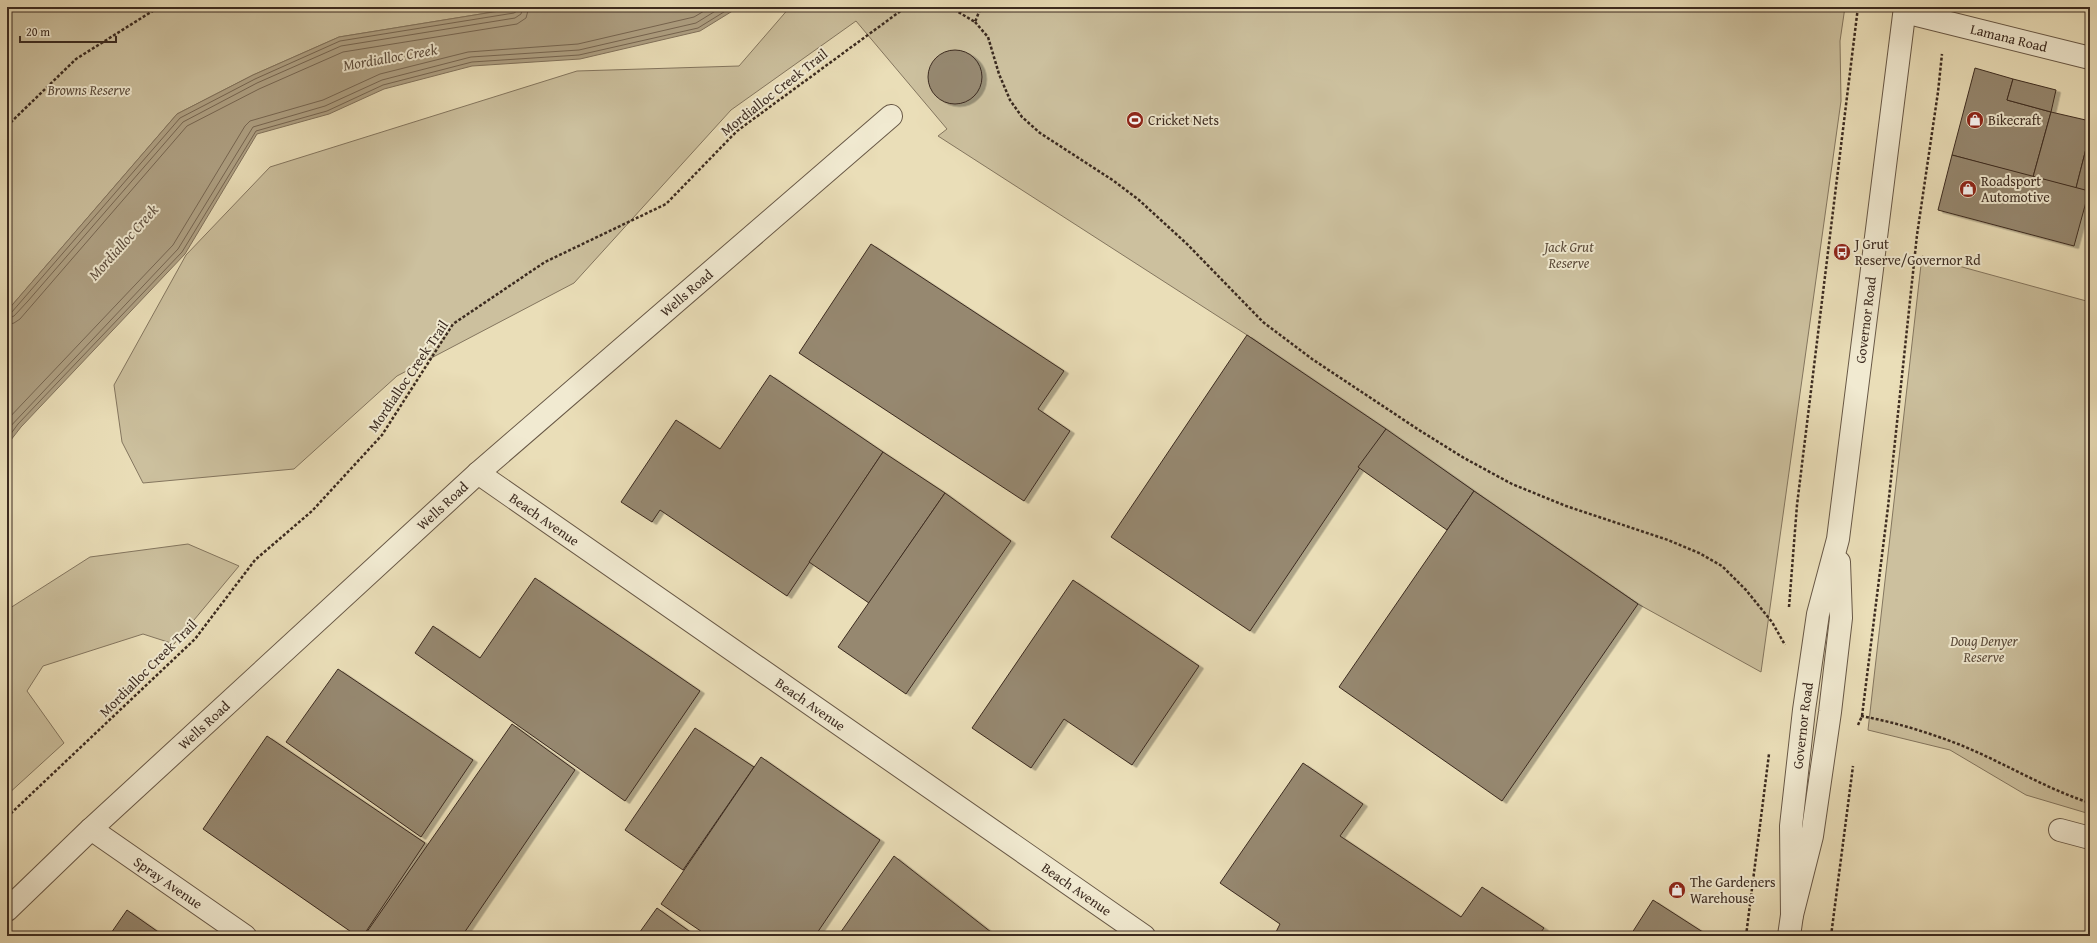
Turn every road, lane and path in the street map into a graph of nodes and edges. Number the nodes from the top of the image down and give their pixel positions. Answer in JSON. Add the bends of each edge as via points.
{"nodes":[{"id":1,"x":159,"y":7,"type":"edge"},
{"id":2,"x":906,"y":7,"type":"edge"},
{"id":3,"x":950,"y":7,"type":"edge"},
{"id":4,"x":981,"y":7,"type":"edge"},
{"id":5,"x":1858,"y":7,"type":"edge"},
{"id":6,"x":1905,"y":9,"type":"edge"},
{"id":7,"x":975,"y":22,"type":"junction"},
{"id":8,"x":1942,"y":54,"type":"dead end"},
{"id":9,"x":2090,"y":58,"type":"edge"},
{"id":10,"x":891,"y":116,"type":"dead end"},
{"id":11,"x":7,"y":126,"type":"edge"},
{"id":12,"x":478,"y":473,"type":"junction"},
{"id":13,"x":1838,"y":539,"type":"junction"},
{"id":14,"x":1789,"y":612,"type":"dead end"},
{"id":15,"x":1786,"y":639,"type":"dead end"},
{"id":16,"x":1785,"y":645,"type":"junction"},
{"id":17,"x":1784,"y":653,"type":"dead end"},
{"id":18,"x":1830,"y":712,"type":"junction"},
{"id":19,"x":1862,"y":716,"type":"junction"},
{"id":20,"x":1858,"y":727,"type":"dead end"},
{"id":21,"x":1769,"y":751,"type":"dead end"},
{"id":22,"x":1853,"y":765,"type":"dead end"},
{"id":23,"x":2090,"y":803,"type":"edge"},
{"id":24,"x":7,"y":817,"type":"edge"},
{"id":25,"x":91,"y":829,"type":"junction"},
{"id":26,"x":2060,"y":830,"type":"dead end"},
{"id":27,"x":2090,"y":838,"type":"edge"},
{"id":28,"x":7,"y":910,"type":"edge"},
{"id":29,"x":1790,"y":926,"type":"edge"},
{"id":30,"x":245,"y":936,"type":"edge"},
{"id":31,"x":1144,"y":936,"type":"edge"},
{"id":32,"x":1746,"y":936,"type":"edge"},
{"id":33,"x":1831,"y":936,"type":"edge"}],
"edges":[{"from":1,"to":11,"type":"path","via":[[76,59]]},
{"from":2,"to":24,"type":"path","name":"Mordialloc Creek Trail","via":[[737,131],[666,204],[544,262],[453,324],[382,435],[312,511],[255,560],[195,639]]},
{"from":3,"to":7,"type":"path"},
{"from":4,"to":7,"type":"path"},
{"from":5,"to":14,"type":"path","via":[[1797,505]]},
{"from":6,"to":9,"type":"street","name":"Lamana Road"},
{"from":6,"to":13,"type":"street","name":"Governor Road"},
{"from":7,"to":16,"type":"path","via":[[988,37],[1010,100],[1022,117],[1040,133],[1139,200],[1187,244],[1263,322],[1312,359],[1419,430],[1512,484],[1566,506],[1668,540],[1722,566],[1772,622]]},
{"from":8,"to":19,"type":"path","via":[[1917,235],[1888,507]]},
{"from":10,"to":12,"type":"street","name":"Wells Road"},
{"from":12,"to":25,"type":"street","name":"Wells Road"},
{"from":12,"to":31,"type":"street","name":"Beach Avenue"},
{"from":13,"to":18,"type":"street","name":"Governor Road","via":[[1841,618]]},
{"from":13,"to":29,"type":"street","name":"Governor Road","via":[[1818,614],[1804,710],[1791,826]]},
{"from":15,"to":16,"type":"path"},
{"from":16,"to":17,"type":"path"},
{"from":18,"to":19,"type":"path"},
{"from":18,"to":29,"type":"street","name":"Governor Road","via":[[1812,836]]},
{"from":19,"to":20,"type":"path"},
{"from":19,"to":23,"type":"path","via":[[1908,727],[1958,744],[2046,786]]},
{"from":21,"to":32,"type":"path"},
{"from":22,"to":33,"type":"path"},
{"from":25,"to":28,"type":"street","name":"Wells Road"},
{"from":25,"to":30,"type":"street","name":"Spray Avenue"},
{"from":26,"to":27,"type":"street"}]}
